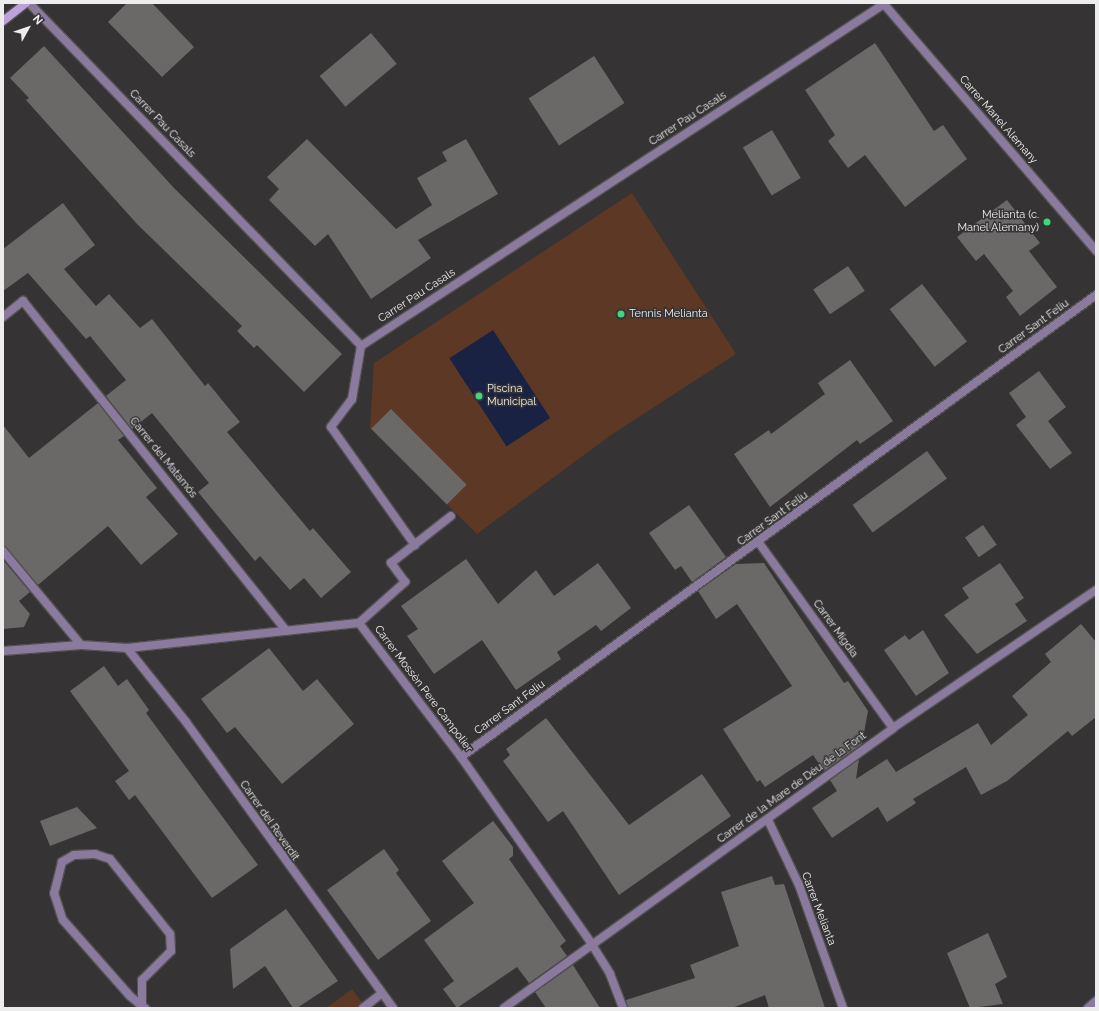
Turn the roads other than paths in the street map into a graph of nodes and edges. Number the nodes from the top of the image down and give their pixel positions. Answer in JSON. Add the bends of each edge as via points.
{"nodes":[{"id":1,"x":26,"y":3,"type":"edge"},
{"id":2,"x":29,"y":3,"type":"edge"},
{"id":3,"x":884,"y":4,"type":"edge"},
{"id":4,"x":3,"y":21,"type":"edge"},
{"id":5,"x":1096,"y":251,"type":"edge"},
{"id":6,"x":1096,"y":296,"type":"edge"},
{"id":7,"x":3,"y":317,"type":"edge"},
{"id":8,"x":361,"y":346,"type":"junction"},
{"id":9,"x":451,"y":516,"type":"dead end"},
{"id":10,"x":759,"y":542,"type":"junction"},
{"id":11,"x":415,"y":545,"type":"junction"},
{"id":12,"x":3,"y":551,"type":"edge"},
{"id":13,"x":1096,"y":590,"type":"edge"},
{"id":14,"x":360,"y":623,"type":"junction"},
{"id":15,"x":286,"y":630,"type":"junction"},
{"id":16,"x":81,"y":644,"type":"junction"},
{"id":17,"x":127,"y":648,"type":"junction"},
{"id":18,"x":3,"y":651,"type":"edge"},
{"id":19,"x":893,"y":728,"type":"junction"},
{"id":20,"x":461,"y":757,"type":"junction"},
{"id":21,"x":768,"y":820,"type":"junction"},
{"id":22,"x":591,"y":943,"type":"junction"},
{"id":23,"x":381,"y":994,"type":"junction"},
{"id":24,"x":1096,"y":1001,"type":"edge"},
{"id":25,"x":144,"y":1007,"type":"edge"},
{"id":26,"x":363,"y":1008,"type":"edge"},
{"id":27,"x":393,"y":1008,"type":"edge"},
{"id":28,"x":504,"y":1008,"type":"edge"},
{"id":29,"x":623,"y":1008,"type":"edge"},
{"id":30,"x":843,"y":1008,"type":"edge"},
{"id":31,"x":1088,"y":1008,"type":"edge"}],
"edges":[{"from":1,"to":4,"type":"main road"},
{"from":2,"to":8,"type":"street","name":"Carrer Pau Casals"},
{"from":3,"to":5,"type":"street","name":"Carrer Manel Alemany"},
{"from":3,"to":8,"type":"street","name":"Carrer Pau Casals"},
{"from":6,"to":10,"type":"street","name":"Carrer Sant Feliu"},
{"from":7,"to":15,"type":"street","name":"Carrer del Matamós","via":[[23,301]]},
{"from":8,"to":11,"type":"street","via":[[352,399],[331,427]]},
{"from":9,"to":11,"type":"street"},
{"from":10,"to":19,"type":"street","name":"Carrer Migdia"},
{"from":10,"to":20,"type":"street","name":"Carrer Sant Feliu"},
{"from":11,"to":14,"type":"street","via":[[391,563],[405,582]]},
{"from":12,"to":16,"type":"street"},
{"from":13,"to":19,"type":"street","name":"Carrer de la Mare de Déu de la Font"},
{"from":14,"to":15,"type":"street","name":"Carrer Mossèn Pere Campolier"},
{"from":14,"to":20,"type":"street","name":"Carrer Mossèn Pere Campolier"},
{"from":15,"to":17,"type":"street","name":"Carrer Mossèn Pere Campolier"},
{"from":16,"to":17,"type":"street","name":"Carrer Mossèn Pere Campolier"},
{"from":16,"to":18,"type":"street","name":"Carrer Mossèn Pere Campolier"},
{"from":17,"to":23,"type":"street","name":"Carrer del Reverdit","via":[[186,722]]},
{"from":19,"to":21,"type":"street","name":"Carrer de la Mare de Déu de la Font"},
{"from":20,"to":22,"type":"street","name":"Carrer Mossèn Pere Campolier"},
{"from":21,"to":22,"type":"street","name":"Carrer de la Mare de Déu de la Font"},
{"from":21,"to":30,"type":"street","name":"Carrer Melianta","via":[[799,885]]},
{"from":22,"to":28,"type":"street","name":"Carrer de la Mare de Déu de la Font"},
{"from":22,"to":29,"type":"street","name":"Carrer Mossèn Pere Campolier","via":[[610,974]]},
{"from":23,"to":26,"type":"street"},
{"from":23,"to":27,"type":"street","name":"Carrer del Reverdit"},
{"from":24,"to":31,"type":"street"},
{"from":25,"to":25,"type":"street","via":[[64,920],[54,893],[62,862],[74,855],[95,854],[110,859],[170,934],[171,951],[142,980]]}]}
